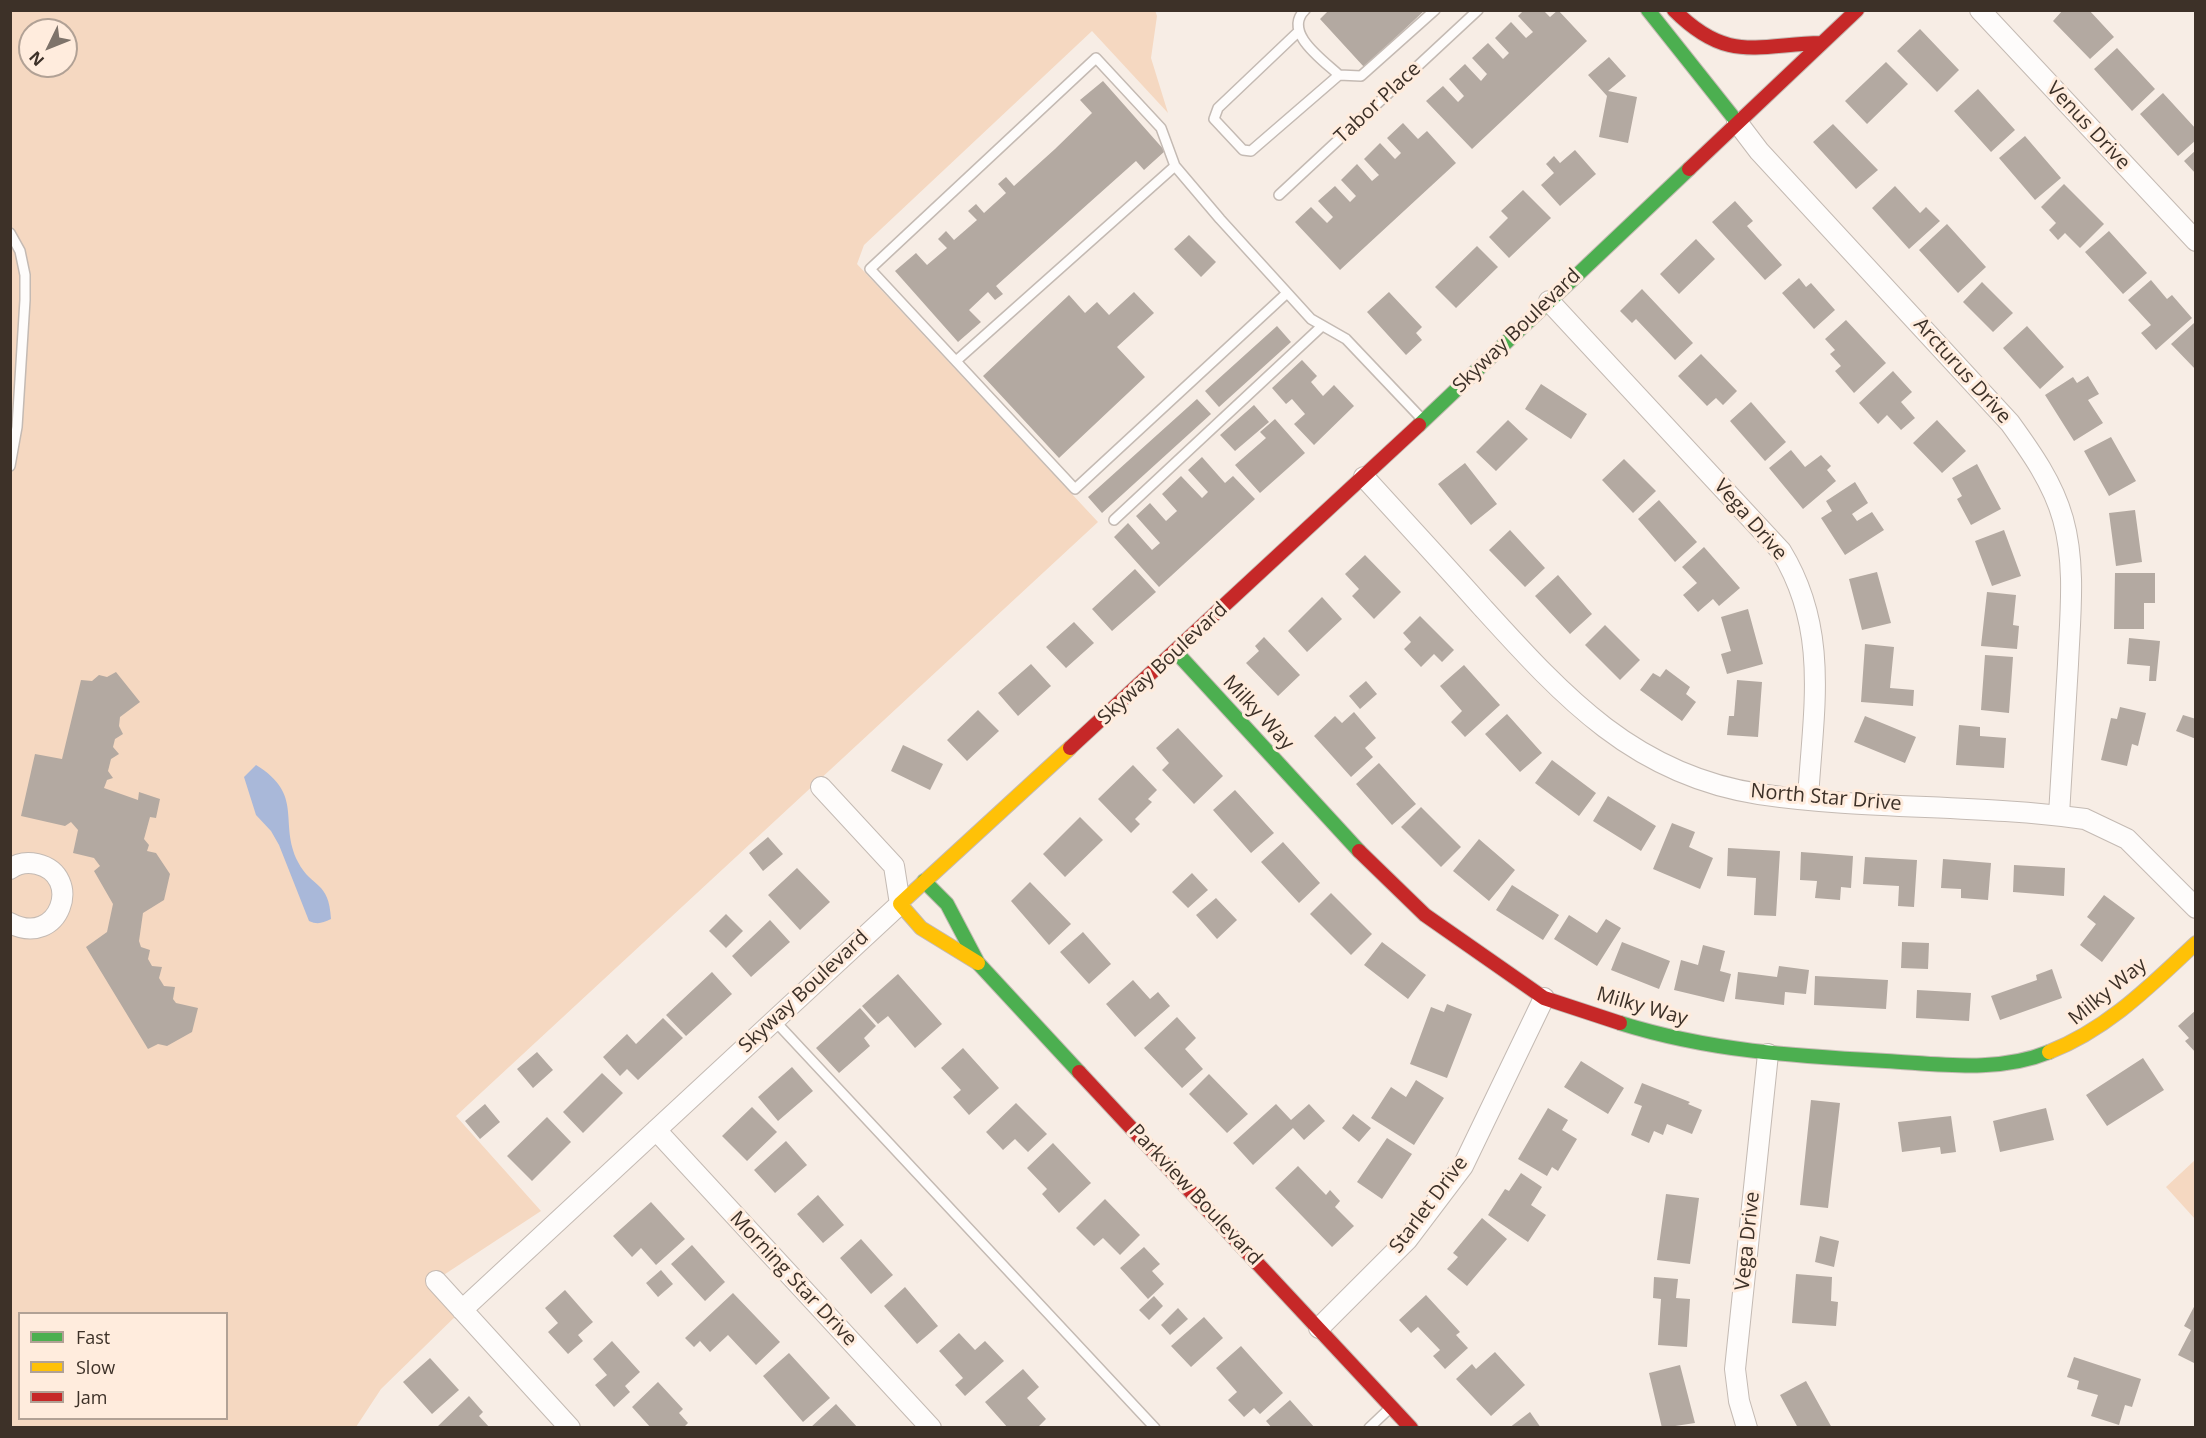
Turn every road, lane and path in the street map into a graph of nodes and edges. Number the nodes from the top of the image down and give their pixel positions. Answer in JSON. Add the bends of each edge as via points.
{"nodes":[{"id":1,"x":1305,"y":10,"type":"edge"},
{"id":2,"x":1435,"y":10,"type":"edge"},
{"id":3,"x":1478,"y":10,"type":"edge"},
{"id":4,"x":1648,"y":10,"type":"edge"},
{"id":5,"x":1674,"y":10,"type":"edge"},
{"id":6,"x":1857,"y":10,"type":"edge"},
{"id":7,"x":1980,"y":10,"type":"edge"},
{"id":8,"x":1299,"y":30,"type":"junction"},
{"id":9,"x":1821,"y":44,"type":"junction"},
{"id":10,"x":1339,"y":75,"type":"junction"},
{"id":11,"x":1737,"y":122,"type":"junction"},
{"id":12,"x":1175,"y":166,"type":"junction"},
{"id":13,"x":1279,"y":195,"type":"dead end"},
{"id":14,"x":10,"y":234,"type":"edge"},
{"id":15,"x":2196,"y":241,"type":"edge"},
{"id":16,"x":1287,"y":293,"type":"junction"},
{"id":17,"x":1549,"y":301,"type":"junction"},
{"id":18,"x":1323,"y":326,"type":"junction"},
{"id":19,"x":956,"y":361,"type":"junction"},
{"id":20,"x":1423,"y":420,"type":"junction"},
{"id":21,"x":10,"y":466,"type":"edge"},
{"id":22,"x":1364,"y":477,"type":"junction"},
{"id":23,"x":1114,"y":520,"type":"dead end"},
{"id":24,"x":1176,"y":652,"type":"junction"},
{"id":25,"x":821,"y":787,"type":"dead end"},
{"id":26,"x":1808,"y":799,"type":"junction"},
{"id":27,"x":2059,"y":815,"type":"junction"},
{"id":28,"x":10,"y":869,"type":"edge"},
{"id":29,"x":924,"y":881,"type":"junction"},
{"id":30,"x":900,"y":903,"type":"junction"},
{"id":31,"x":2196,"y":908,"type":"edge"},
{"id":32,"x":10,"y":923,"type":"edge"},
{"id":33,"x":2196,"y":943,"type":"edge"},
{"id":34,"x":978,"y":963,"type":"junction"},
{"id":35,"x":1544,"y":998,"type":"junction"},
{"id":36,"x":774,"y":1020,"type":"junction"},
{"id":37,"x":1768,"y":1054,"type":"junction"},
{"id":38,"x":656,"y":1130,"type":"junction"},
{"id":39,"x":436,"y":1281,"type":"dead end"},
{"id":40,"x":462,"y":1310,"type":"junction"},
{"id":41,"x":1319,"y":1328,"type":"junction"},
{"id":42,"x":1391,"y":1407,"type":"junction"},
{"id":43,"x":570,"y":1428,"type":"edge"},
{"id":44,"x":931,"y":1428,"type":"edge"},
{"id":45,"x":1155,"y":1428,"type":"edge"},
{"id":46,"x":1369,"y":1428,"type":"edge"},
{"id":47,"x":1411,"y":1428,"type":"edge"},
{"id":48,"x":1746,"y":1428,"type":"edge"}],
"edges":[{"from":1,"to":8,"type":"lane","via":[[1299,16]]},
{"from":2,"to":10,"type":"lane","via":[[1361,76]]},
{"from":3,"to":13,"type":"lane","name":"Tabor Place"},
{"from":4,"to":11,"type":"street","name":"Arcturus Drive"},
{"from":5,"to":9,"type":"street","via":[[1699,32],[1733,47],[1762,50]]},
{"from":6,"to":9,"type":"street","name":"Skyway Boulevard"},
{"from":7,"to":15,"type":"street","name":"Venus Drive"},
{"from":8,"to":10,"type":"lane","via":[[1302,38]]},
{"from":8,"to":10,"type":"lane","via":[[1218,108],[1214,119],[1243,150],[1251,151]]},
{"from":9,"to":11,"type":"street","name":"Skyway Boulevard"},
{"from":11,"to":17,"type":"street","name":"Skyway Boulevard"},
{"from":11,"to":27,"type":"street","name":"Arcturus Drive","via":[[1759,152],[2010,423],[2050,485],[2063,518],[2068,547],[2071,609]]},
{"from":12,"to":16,"type":"lane"},
{"from":12,"to":19,"type":"lane"},
{"from":12,"to":19,"type":"lane","via":[[1161,128],[1096,58],[870,269]]},
{"from":14,"to":21,"type":"lane","via":[[21,259],[26,300],[17,427]]},
{"from":16,"to":18,"type":"lane"},
{"from":16,"to":19,"type":"lane","via":[[1075,489]]},
{"from":17,"to":20,"type":"street","name":"Skyway Boulevard"},
{"from":17,"to":26,"type":"street","name":"Vega Drive","via":[[1781,551],[1797,578],[1809,618],[1816,670]]},
{"from":18,"to":20,"type":"lane","via":[[1346,339]]},
{"from":18,"to":23,"type":"lane"},
{"from":20,"to":22,"type":"street","name":"Skyway Boulevard"},
{"from":22,"to":24,"type":"street","name":"Skyway Boulevard"},
{"from":22,"to":26,"type":"street","name":"North Star Drive","via":[[1549,680],[1605,728],[1660,763],[1692,776],[1758,794]]},
{"from":24,"to":29,"type":"street","name":"Skyway Boulevard"},
{"from":24,"to":35,"type":"street","name":"Milky Way","via":[[1363,855],[1425,915]]},
{"from":25,"to":30,"type":"street","via":[[894,866]]},
{"from":26,"to":27,"type":"street","name":"North Star Drive"},
{"from":27,"to":31,"type":"street","name":"North Star Drive","via":[[2085,819],[2127,839]]},
{"from":28,"to":32,"type":"street","via":[[26,863],[39,864],[59,880],[63,893],[56,917],[45,926],[20,928]]},
{"from":29,"to":30,"type":"street","name":"Skyway Boulevard"},
{"from":29,"to":34,"type":"street","name":"Parkview Boulevard","via":[[947,904]]},
{"from":30,"to":34,"type":"street","name":"Parkview Boulevard","via":[[921,928]]},
{"from":30,"to":36,"type":"street","name":"Skyway Boulevard"},
{"from":33,"to":37,"type":"street","name":"Milky Way","via":[[2103,1026],[2066,1049],[2035,1059],[1972,1066]]},
{"from":34,"to":41,"type":"street","name":"Parkview Boulevard"},
{"from":35,"to":37,"type":"street","name":"Milky Way","via":[[1668,1038]]},
{"from":35,"to":41,"type":"street","name":"Starlet Drive","via":[[1462,1166],[1407,1240]]},
{"from":36,"to":38,"type":"street","name":"Skyway Boulevard"},
{"from":36,"to":45,"type":"lane"},
{"from":37,"to":48,"type":"street","name":"Vega Drive","via":[[1736,1369]]},
{"from":38,"to":40,"type":"street","name":"Skyway Boulevard"},
{"from":38,"to":44,"type":"street","name":"Morning Star Drive"},
{"from":39,"to":40,"type":"street"},
{"from":40,"to":43,"type":"street"},
{"from":41,"to":42,"type":"street","name":"Parkview Boulevard"},
{"from":42,"to":46,"type":"lane"},
{"from":42,"to":47,"type":"street","name":"Parkview Boulevard"}]}
